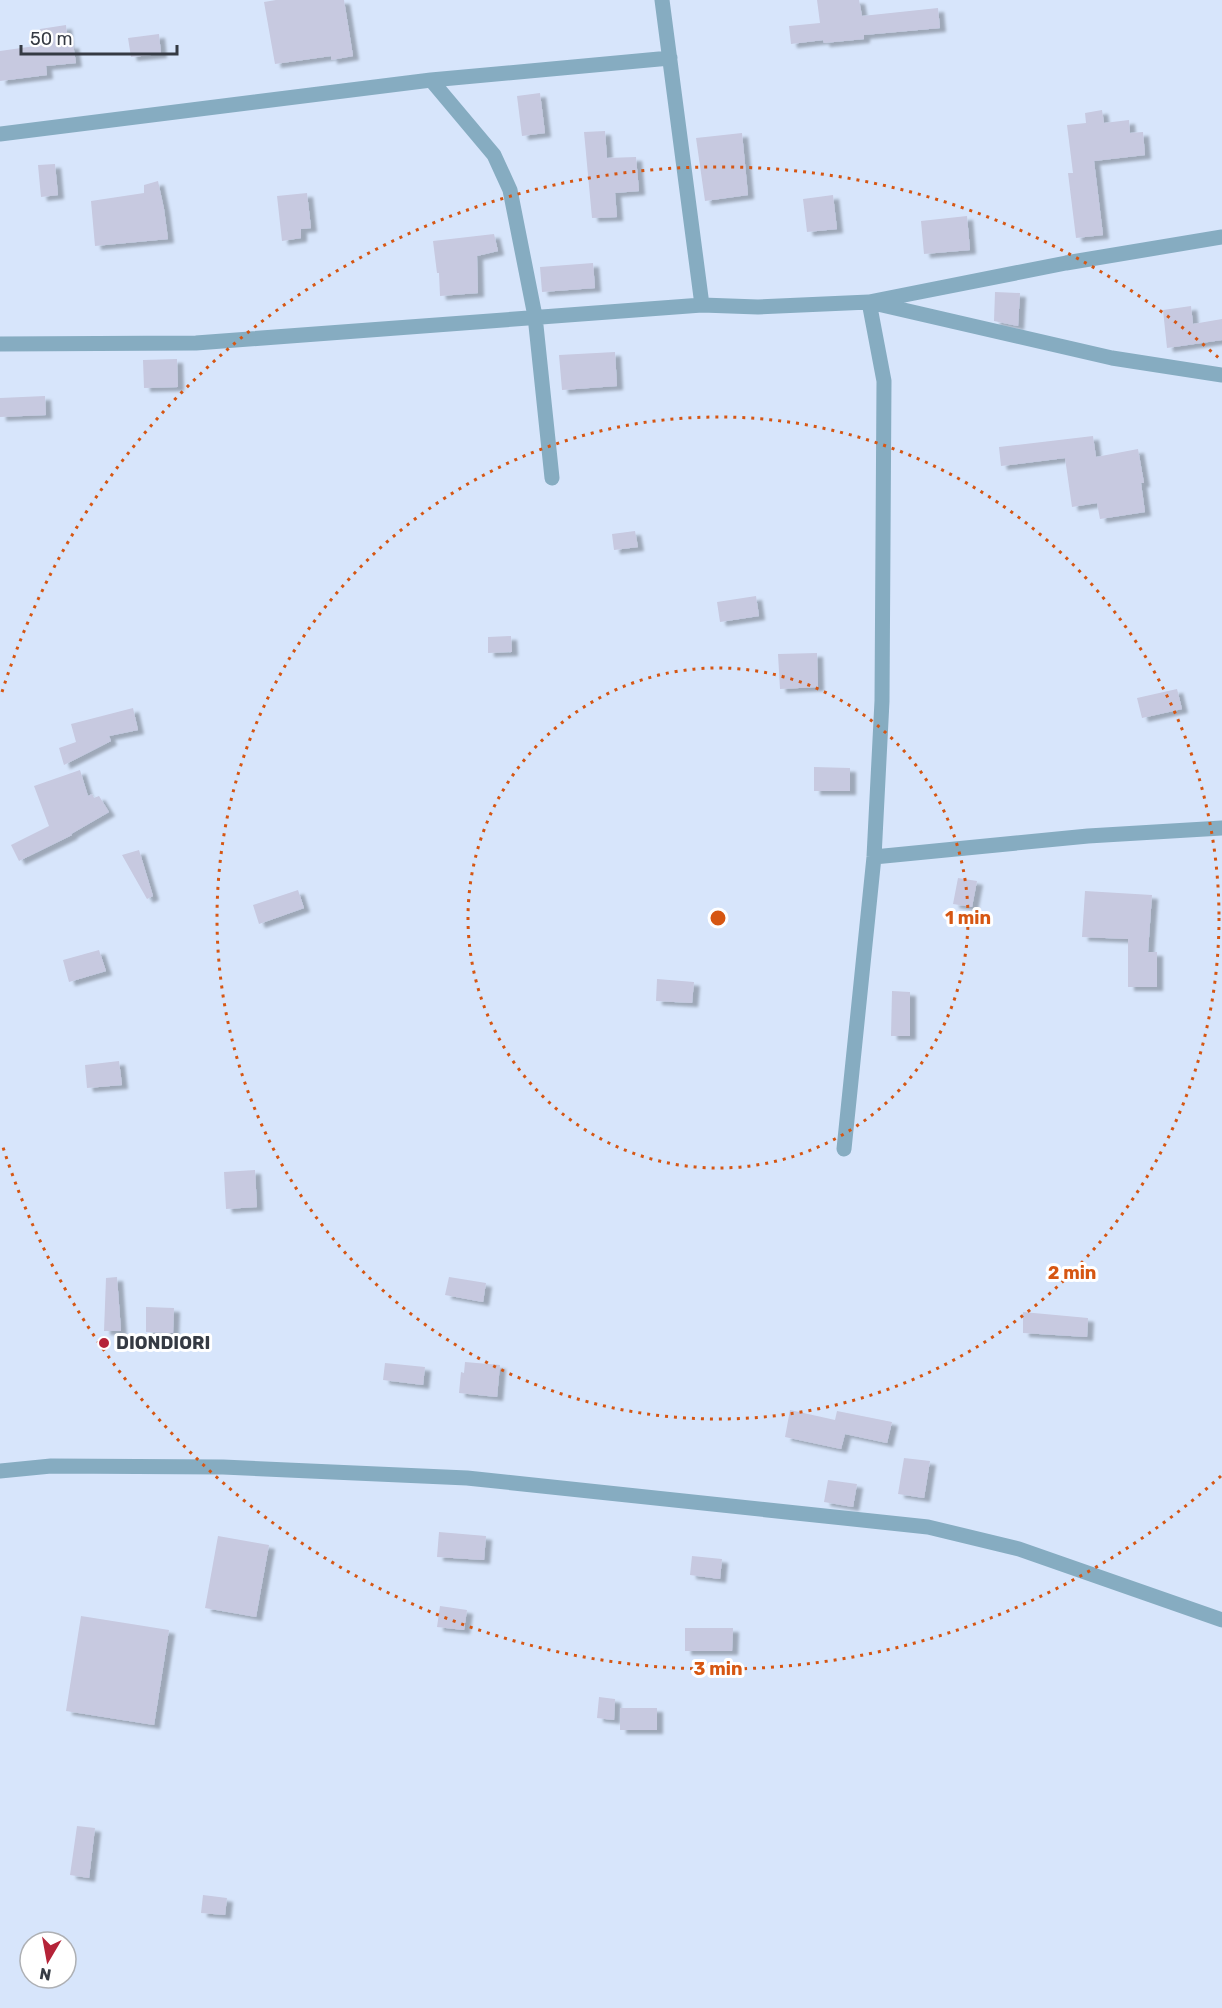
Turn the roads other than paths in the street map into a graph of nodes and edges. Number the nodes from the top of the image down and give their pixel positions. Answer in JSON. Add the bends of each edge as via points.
{"nodes":[{"id":1,"x":662,"y":0,"type":"edge"},
{"id":2,"x":670,"y":58,"type":"junction"},
{"id":3,"x":430,"y":80,"type":"junction"},
{"id":4,"x":0,"y":134,"type":"edge"},
{"id":5,"x":1222,"y":237,"type":"edge"},
{"id":6,"x":869,"y":302,"type":"junction"},
{"id":7,"x":702,"y":305,"type":"junction"},
{"id":8,"x":535,"y":316,"type":"junction"},
{"id":9,"x":0,"y":345,"type":"edge"},
{"id":10,"x":1222,"y":375,"type":"edge"},
{"id":11,"x":552,"y":478,"type":"dead end"},
{"id":12,"x":1222,"y":828,"type":"edge"},
{"id":13,"x":874,"y":857,"type":"junction"},
{"id":14,"x":844,"y":1149,"type":"dead end"},
{"id":15,"x":0,"y":1471,"type":"edge"},
{"id":16,"x":1222,"y":1620,"type":"edge"}],
"edges":[{"from":1,"to":2,"type":"street"},
{"from":2,"to":3,"type":"street"},
{"from":2,"to":7,"type":"street"},
{"from":3,"to":4,"type":"street"},
{"from":3,"to":8,"type":"street","via":[[494,155],[510,190]]},
{"from":5,"to":6,"type":"street"},
{"from":6,"to":7,"type":"street","via":[[758,307]]},
{"from":6,"to":10,"type":"street","via":[[1112,358]]},
{"from":6,"to":13,"type":"street","via":[[885,381],[882,701]]},
{"from":7,"to":8,"type":"street"},
{"from":8,"to":9,"type":"street","via":[[196,343]]},
{"from":8,"to":11,"type":"street"},
{"from":12,"to":13,"type":"street","via":[[1088,836]]},
{"from":13,"to":14,"type":"street"},
{"from":15,"to":16,"type":"street","via":[[51,1466],[223,1467],[467,1478],[928,1527],[1019,1549]]}]}
